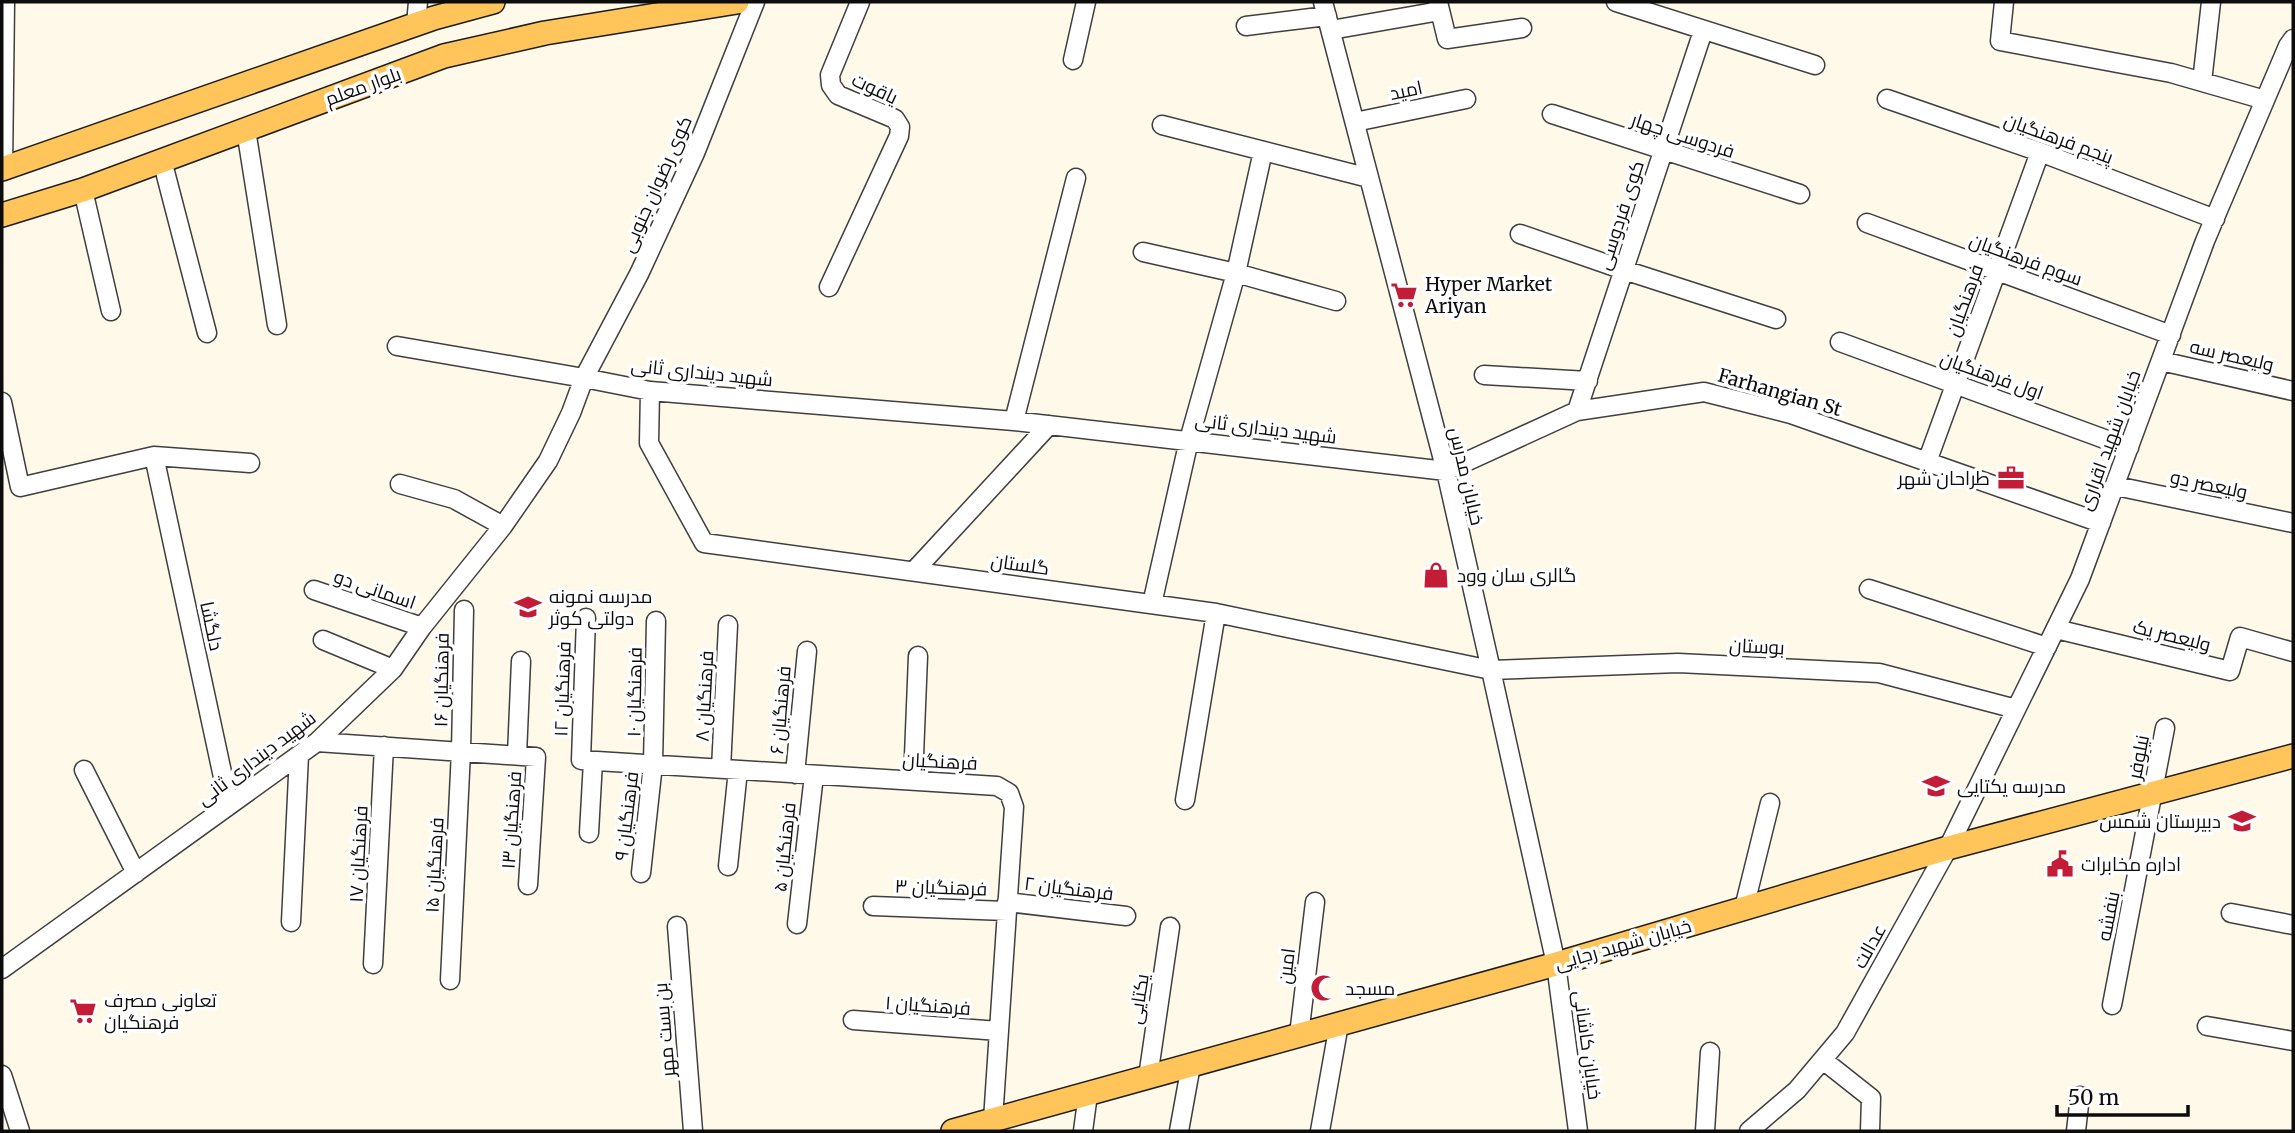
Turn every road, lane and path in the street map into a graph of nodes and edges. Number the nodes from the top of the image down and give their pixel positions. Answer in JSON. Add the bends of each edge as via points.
{"nodes":[{"id":1,"x":5,"y":2,"type":"edge"},
{"id":2,"x":493,"y":2,"type":"edge"},
{"id":3,"x":737,"y":2,"type":"edge"},
{"id":4,"x":755,"y":2,"type":"edge"},
{"id":5,"x":860,"y":2,"type":"edge"},
{"id":6,"x":1086,"y":2,"type":"edge"},
{"id":7,"x":1616,"y":2,"type":"edge"},
{"id":8,"x":2004,"y":2,"type":"edge"},
{"id":9,"x":2211,"y":2,"type":"edge"},
{"id":10,"x":1439,"y":6,"type":"edge"},
{"id":11,"x":417,"y":13,"type":"edge"},
{"id":12,"x":1327,"y":16,"type":"edge"},
{"id":13,"x":1245,"y":26,"type":"dead end"},
{"id":14,"x":1522,"y":28,"type":"dead end"},
{"id":15,"x":1703,"y":31,"type":"junction"},
{"id":16,"x":2293,"y":39,"type":"edge"},
{"id":17,"x":1073,"y":60,"type":"dead end"},
{"id":18,"x":1815,"y":65,"type":"dead end"},
{"id":19,"x":2202,"y":82,"type":"junction"},
{"id":20,"x":1466,"y":99,"type":"dead end"},
{"id":21,"x":1887,"y":99,"type":"dead end"},
{"id":22,"x":2265,"y":100,"type":"junction"},
{"id":23,"x":1552,"y":114,"type":"dead end"},
{"id":24,"x":1355,"y":122,"type":"junction"},
{"id":25,"x":1162,"y":125,"type":"dead end"},
{"id":26,"x":246,"y":130,"type":"junction"},
{"id":27,"x":1263,"y":151,"type":"junction"},
{"id":28,"x":1663,"y":151,"type":"junction"},
{"id":29,"x":2040,"y":152,"type":"junction"},
{"id":30,"x":163,"y":160,"type":"junction"},
{"id":31,"x":2,"y":169,"type":"edge"},
{"id":32,"x":1076,"y":178,"type":"dead end"},
{"id":33,"x":1369,"y":178,"type":"junction"},
{"id":34,"x":83,"y":190,"type":"junction"},
{"id":35,"x":1800,"y":194,"type":"dead end"},
{"id":36,"x":2,"y":215,"type":"edge"},
{"id":37,"x":2215,"y":219,"type":"junction"},
{"id":38,"x":1867,"y":223,"type":"dead end"},
{"id":39,"x":1520,"y":234,"type":"dead end"},
{"id":40,"x":1143,"y":252,"type":"dead end"},
{"id":41,"x":1624,"y":270,"type":"junction"},
{"id":42,"x":1997,"y":271,"type":"junction"},
{"id":43,"x":1236,"y":273,"type":"junction"},
{"id":44,"x":829,"y":287,"type":"dead end"},
{"id":45,"x":1336,"y":301,"type":"dead end"},
{"id":46,"x":111,"y":312,"type":"dead end"},
{"id":47,"x":1776,"y":319,"type":"dead end"},
{"id":48,"x":277,"y":325,"type":"dead end"},
{"id":49,"x":207,"y":333,"type":"dead end"},
{"id":50,"x":2171,"y":335,"type":"junction"},
{"id":51,"x":1840,"y":342,"type":"dead end"},
{"id":52,"x":397,"y":346,"type":"dead end"},
{"id":53,"x":2161,"y":361,"type":"junction"},
{"id":54,"x":1484,"y":375,"type":"dead end"},
{"id":55,"x":584,"y":378,"type":"junction"},
{"id":56,"x":1588,"y":381,"type":"junction"},
{"id":57,"x":1956,"y":384,"type":"junction"},
{"id":58,"x":650,"y":391,"type":"junction"},
{"id":59,"x":2293,"y":391,"type":"edge"},
{"id":60,"x":2,"y":402,"type":"edge"},
{"id":61,"x":1577,"y":411,"type":"junction"},
{"id":62,"x":1013,"y":421,"type":"junction"},
{"id":63,"x":1049,"y":425,"type":"junction"},
{"id":64,"x":1189,"y":440,"type":"junction"},
{"id":65,"x":2129,"y":448,"type":"junction"},
{"id":66,"x":154,"y":456,"type":"junction"},
{"id":67,"x":1927,"y":462,"type":"junction"},
{"id":68,"x":250,"y":463,"type":"dead end"},
{"id":69,"x":1446,"y":471,"type":"junction"},
{"id":70,"x":400,"y":484,"type":"dead end"},
{"id":71,"x":2116,"y":486,"type":"junction"},
{"id":72,"x":2101,"y":523,"type":"junction"},
{"id":73,"x":2293,"y":523,"type":"edge"},
{"id":74,"x":503,"y":526,"type":"junction"},
{"id":75,"x":914,"y":571,"type":"junction"},
{"id":76,"x":1869,"y":589,"type":"dead end"},
{"id":77,"x":314,"y":590,"type":"dead end"},
{"id":78,"x":1152,"y":604,"type":"junction"},
{"id":79,"x":464,"y":610,"type":"dead end"},
{"id":80,"x":1216,"y":613,"type":"junction"},
{"id":81,"x":586,"y":618,"type":"dead end"},
{"id":82,"x":656,"y":621,"type":"dead end"},
{"id":83,"x":728,"y":625,"type":"dead end"},
{"id":84,"x":422,"y":627,"type":"junction"},
{"id":85,"x":2056,"y":629,"type":"junction"},
{"id":86,"x":323,"y":640,"type":"dead end"},
{"id":87,"x":2047,"y":648,"type":"junction"},
{"id":88,"x":807,"y":651,"type":"dead end"},
{"id":89,"x":2293,"y":652,"type":"edge"},
{"id":90,"x":919,"y":656,"type":"dead end"},
{"id":91,"x":521,"y":661,"type":"dead end"},
{"id":92,"x":393,"y":669,"type":"junction"},
{"id":93,"x":1491,"y":670,"type":"junction"},
{"id":94,"x":2016,"y":709,"type":"junction"},
{"id":95,"x":2165,"y":728,"type":"dead end"},
{"id":96,"x":317,"y":742,"type":"junction"},
{"id":97,"x":384,"y":746,"type":"junction"},
{"id":98,"x":461,"y":751,"type":"junction"},
{"id":99,"x":299,"y":755,"type":"junction"},
{"id":100,"x":516,"y":755,"type":"junction"},
{"id":101,"x":2293,"y":756,"type":"edge"},
{"id":102,"x":587,"y":761,"type":"junction"},
{"id":103,"x":653,"y":764,"type":"junction"},
{"id":104,"x":84,"y":770,"type":"dead end"},
{"id":105,"x":729,"y":770,"type":"junction"},
{"id":106,"x":804,"y":774,"type":"junction"},
{"id":107,"x":914,"y":781,"type":"junction"},
{"id":108,"x":2152,"y":793,"type":"junction"},
{"id":109,"x":1185,"y":800,"type":"dead end"},
{"id":110,"x":1770,"y":803,"type":"dead end"},
{"id":111,"x":229,"y":805,"type":"junction"},
{"id":112,"x":589,"y":833,"type":"dead end"},
{"id":113,"x":1948,"y":848,"type":"junction"},
{"id":114,"x":728,"y":866,"type":"dead end"},
{"id":115,"x":135,"y":873,"type":"junction"},
{"id":116,"x":640,"y":873,"type":"dead end"},
{"id":117,"x":528,"y":885,"type":"dead end"},
{"id":118,"x":1315,"y":902,"type":"dead end"},
{"id":119,"x":873,"y":906,"type":"dead end"},
{"id":120,"x":1007,"y":906,"type":"junction"},
{"id":121,"x":1744,"y":908,"type":"junction"},
{"id":122,"x":2231,"y":913,"type":"dead end"},
{"id":123,"x":1126,"y":916,"type":"dead end"},
{"id":124,"x":291,"y":922,"type":"dead end"},
{"id":125,"x":797,"y":924,"type":"dead end"},
{"id":126,"x":2293,"y":925,"type":"edge"},
{"id":127,"x":677,"y":926,"type":"dead end"},
{"id":128,"x":1170,"y":927,"type":"dead end"},
{"id":129,"x":373,"y":964,"type":"dead end"},
{"id":130,"x":1556,"y":964,"type":"junction"},
{"id":131,"x":2,"y":969,"type":"edge"},
{"id":132,"x":450,"y":980,"type":"dead end"},
{"id":133,"x":2112,"y":1005,"type":"dead end"},
{"id":134,"x":853,"y":1020,"type":"dead end"},
{"id":135,"x":1339,"y":1024,"type":"junction"},
{"id":136,"x":2207,"y":1026,"type":"dead end"},
{"id":137,"x":999,"y":1031,"type":"junction"},
{"id":138,"x":1299,"y":1035,"type":"junction"},
{"id":139,"x":2293,"y":1041,"type":"edge"},
{"id":140,"x":1710,"y":1052,"type":"dead end"},
{"id":141,"x":1823,"y":1060,"type":"junction"},
{"id":142,"x":1191,"y":1065,"type":"junction"},
{"id":143,"x":2,"y":1075,"type":"edge"},
{"id":144,"x":1147,"y":1077,"type":"junction"},
{"id":145,"x":1088,"y":1094,"type":"junction"},
{"id":146,"x":2080,"y":1096,"type":"dead end"},
{"id":147,"x":993,"y":1120,"type":"junction"},
{"id":148,"x":20,"y":1131,"type":"edge"},
{"id":149,"x":693,"y":1131,"type":"edge"},
{"id":150,"x":953,"y":1131,"type":"edge"},
{"id":151,"x":1083,"y":1131,"type":"edge"},
{"id":152,"x":1179,"y":1131,"type":"edge"},
{"id":153,"x":1320,"y":1131,"type":"edge"},
{"id":154,"x":1578,"y":1131,"type":"edge"},
{"id":155,"x":1705,"y":1131,"type":"edge"},
{"id":156,"x":1749,"y":1131,"type":"edge"},
{"id":157,"x":1870,"y":1131,"type":"edge"},
{"id":158,"x":2076,"y":1131,"type":"edge"}],
"edges":[{"from":1,"to":31,"type":"street"},
{"from":2,"to":11,"type":"main road"},
{"from":3,"to":26,"type":"main road","name":"بلوار معلم","via":[[545,33],[444,56]]},
{"from":4,"to":55,"type":"street","name":"کوی رضوان جنوبی","via":[[695,153]]},
{"from":5,"to":44,"type":"street","name":"یاقوت","via":[[830,75],[831,85],[838,95],[895,118],[900,127]]},
{"from":6,"to":17,"type":"street"},
{"from":7,"to":15,"type":"street"},
{"from":8,"to":19,"type":"street","via":[[2000,41]]},
{"from":9,"to":19,"type":"street"},
{"from":10,"to":12,"type":"street"},
{"from":10,"to":14,"type":"street","via":[[1447,39]]},
{"from":11,"to":31,"type":"main road"},
{"from":12,"to":13,"type":"street"},
{"from":12,"to":24,"type":"street","name":"خیابان مدرس"},
{"from":15,"to":18,"type":"street"},
{"from":15,"to":28,"type":"street","name":"کوی فردوسی"},
{"from":16,"to":22,"type":"street","name":"خیابان شهید اقراری"},
{"from":19,"to":22,"type":"street"},
{"from":20,"to":24,"type":"street","name":"امید"},
{"from":21,"to":29,"type":"street","name":"پنجم فرهنگیان"},
{"from":22,"to":37,"type":"street","name":"خیابان شهید اقراری"},
{"from":23,"to":28,"type":"street","name":"فردوسی چهار"},
{"from":24,"to":33,"type":"street","name":"خیابان مدرس"},
{"from":25,"to":27,"type":"street"},
{"from":26,"to":30,"type":"main road","name":"بلوار معلم"},
{"from":26,"to":48,"type":"street"},
{"from":27,"to":33,"type":"street"},
{"from":27,"to":43,"type":"street"},
{"from":28,"to":35,"type":"street","name":"فردوسی چهار"},
{"from":28,"to":41,"type":"street","name":"کوی فردوسی"},
{"from":29,"to":37,"type":"street","name":"پنجم فرهنگیان"},
{"from":29,"to":42,"type":"street","name":"فرهنگیان"},
{"from":30,"to":34,"type":"main road","name":"بلوار معلم"},
{"from":30,"to":49,"type":"street"},
{"from":32,"to":62,"type":"street"},
{"from":33,"to":69,"type":"street","name":"خیابان مدرس"},
{"from":34,"to":36,"type":"main road","name":"بلوار معلم"},
{"from":34,"to":46,"type":"street"},
{"from":37,"to":50,"type":"street","name":"خیابان شهید اقراری"},
{"from":38,"to":42,"type":"street","name":"سوم فرهنگیان"},
{"from":39,"to":41,"type":"street"},
{"from":40,"to":43,"type":"street"},
{"from":41,"to":47,"type":"street"},
{"from":41,"to":56,"type":"street","name":"کوی فردوسی"},
{"from":42,"to":50,"type":"street","name":"سوم فرهنگیان"},
{"from":42,"to":57,"type":"street","name":"فرهنگیان"},
{"from":43,"to":45,"type":"street"},
{"from":43,"to":64,"type":"street"},
{"from":50,"to":53,"type":"street","name":"خیابان شهید اقراری"},
{"from":51,"to":57,"type":"street","name":"اول فرهنگیان"},
{"from":52,"to":55,"type":"street"},
{"from":53,"to":59,"type":"street","name":"ولیعصر سه"},
{"from":53,"to":65,"type":"street","name":"خیابان شهید اقراری"},
{"from":54,"to":56,"type":"street"},
{"from":55,"to":58,"type":"street","name":"شهید دینداری ثانی"},
{"from":55,"to":74,"type":"street","name":"شهید دینداری ثانی","via":[[548,461]]},
{"from":56,"to":61,"type":"street","name":"کوی فردوسی"},
{"from":57,"to":65,"type":"street","name":"اول فرهنگیان"},
{"from":57,"to":67,"type":"street","name":"فرهنگیان"},
{"from":58,"to":62,"type":"street","name":"شهید دینداری ثانی"},
{"from":58,"to":75,"type":"street","name":"گلستان","via":[[649,443],[705,542]]},
{"from":60,"to":66,"type":"street","via":[[20,487]]},
{"from":61,"to":67,"type":"street","name":"Farhangian St","via":[[1704,392],[1791,414]]},
{"from":61,"to":69,"type":"street","name":"Farhangian St"},
{"from":62,"to":63,"type":"street","name":"شهید دینداری ثانی"},
{"from":63,"to":64,"type":"street","name":"شهید دینداری ثانی"},
{"from":63,"to":75,"type":"street"},
{"from":64,"to":69,"type":"street","name":"شهید دینداری ثانی"},
{"from":64,"to":78,"type":"street"},
{"from":65,"to":71,"type":"street","name":"خیابان شهید اقراری"},
{"from":66,"to":68,"type":"street"},
{"from":66,"to":111,"type":"street","name":"دلگشا"},
{"from":67,"to":72,"type":"street","name":"Farhangian St"},
{"from":69,"to":93,"type":"street","name":"خیابان مدرس"},
{"from":70,"to":74,"type":"street","via":[[454,499]]},
{"from":71,"to":72,"type":"street","name":"خیابان شهید اقراری"},
{"from":71,"to":73,"type":"street","name":"ولیعصر دو"},
{"from":72,"to":85,"type":"street","name":"خیابان شهید اقراری"},
{"from":74,"to":84,"type":"street","name":"شهید دینداری ثانی"},
{"from":75,"to":78,"type":"street","name":"گلستان"},
{"from":76,"to":87,"type":"street"},
{"from":77,"to":84,"type":"street","name":"اسمانی دو"},
{"from":78,"to":80,"type":"street","name":"گلستان"},
{"from":79,"to":98,"type":"street","name":"فرهنگیان ۱۶"},
{"from":80,"to":93,"type":"street","name":"گلستان"},
{"from":80,"to":109,"type":"street"},
{"from":81,"to":102,"type":"street","name":"فرهنگیان ۱۲"},
{"from":82,"to":103,"type":"street","name":"فرهنگیان ۱۰"},
{"from":83,"to":105,"type":"street","name":"فرهنگیان ۸"},
{"from":84,"to":92,"type":"street","name":"شهید دینداری ثانی"},
{"from":85,"to":87,"type":"street","name":"خیابان شهید اقراری"},
{"from":85,"to":89,"type":"street","name":"ولیعصر یک","via":[[2230,671],[2241,637]]},
{"from":86,"to":92,"type":"street"},
{"from":87,"to":94,"type":"street","name":"خیابان شهید اقراری"},
{"from":88,"to":106,"type":"street","name":"فرهنگیان ۶"},
{"from":90,"to":107,"type":"street"},
{"from":91,"to":100,"type":"street"},
{"from":92,"to":96,"type":"street","name":"شهید دینداری ثانی"},
{"from":93,"to":94,"type":"street","name":"بوستان","via":[[1678,663],[1879,673]]},
{"from":93,"to":130,"type":"street","name":"خیابان مدرس"},
{"from":94,"to":113,"type":"street","name":"خیابان شهید اقراری"},
{"from":95,"to":108,"type":"street","name":"نیلوفر"},
{"from":96,"to":97,"type":"street"},
{"from":96,"to":99,"type":"street","name":"شهید دینداری ثانی"},
{"from":97,"to":98,"type":"street"},
{"from":97,"to":129,"type":"street","name":"فرهنگیان ۱۷"},
{"from":98,"to":100,"type":"street"},
{"from":98,"to":132,"type":"street","name":"فرهنگیان ۱۵"},
{"from":99,"to":111,"type":"street","name":"شهید دینداری ثانی"},
{"from":99,"to":124,"type":"street"},
{"from":100,"to":117,"type":"street","name":"فرهنگیان ۱۳","via":[[536,757]]},
{"from":101,"to":108,"type":"main road","name":"خیابان شهید رجایی"},
{"from":102,"to":103,"type":"street","name":"فرهنگیان"},
{"from":102,"to":112,"type":"street","name":"فرهنگیان ۱۲"},
{"from":103,"to":105,"type":"street","name":"فرهنگیان"},
{"from":103,"to":116,"type":"street","name":"فرهنگیان ۹"},
{"from":104,"to":115,"type":"street"},
{"from":105,"to":106,"type":"street","name":"فرهنگیان"},
{"from":105,"to":114,"type":"street","name":"فرهنگیان ۸"},
{"from":106,"to":107,"type":"street","name":"فرهنگیان"},
{"from":106,"to":125,"type":"street","name":"فرهنگیان ۵"},
{"from":107,"to":120,"type":"street","name":"فرهنگیان","via":[[997,786],[1009,793],[1014,807]]},
{"from":108,"to":113,"type":"main road","name":"خیابان شهید رجایی"},
{"from":108,"to":133,"type":"street","name":"بنفشه"},
{"from":110,"to":121,"type":"street"},
{"from":111,"to":115,"type":"street","name":"شهید دینداری ثانی"},
{"from":113,"to":121,"type":"main road","name":"خیابان شهید رجایی"},
{"from":113,"to":141,"type":"street","name":"عدالت","via":[[1845,1033]]},
{"from":115,"to":131,"type":"street","name":"شهید دینداری ثانی"},
{"from":118,"to":138,"type":"street","name":"امین"},
{"from":119,"to":120,"type":"street","name":"فرهنگیان ۳"},
{"from":120,"to":123,"type":"street","name":"فرهنگیان ۲"},
{"from":120,"to":137,"type":"street","name":"فرهنگیان"},
{"from":121,"to":130,"type":"main road","name":"خیابان شهید رجایی"},
{"from":122,"to":126,"type":"street"},
{"from":127,"to":149,"type":"street","name":"بن بست مهر"},
{"from":128,"to":144,"type":"street","name":"یکتایی"},
{"from":130,"to":135,"type":"main road","name":"خیابان شهید رجایی"},
{"from":130,"to":154,"type":"street","name":"خیابان کاشانی"},
{"from":134,"to":137,"type":"street","name":"فرهنگیان ۱"},
{"from":135,"to":138,"type":"main road","name":"خیابان شهید رجایی"},
{"from":135,"to":153,"type":"street"},
{"from":136,"to":139,"type":"street"},
{"from":137,"to":147,"type":"street","name":"فرهنگیان"},
{"from":138,"to":142,"type":"main road","name":"خیابان شهید رجایی"},
{"from":140,"to":155,"type":"street"},
{"from":141,"to":156,"type":"street","name":"عدالت","via":[[1797,1090]]},
{"from":141,"to":157,"type":"street","via":[[1871,1098]]},
{"from":142,"to":144,"type":"main road","name":"خیابان شهید رجایی"},
{"from":142,"to":152,"type":"street"},
{"from":143,"to":148,"type":"street"},
{"from":144,"to":145,"type":"main road","name":"خیابان شهید رجایی"},
{"from":145,"to":147,"type":"main road","name":"خیابان شهید رجایی"},
{"from":145,"to":151,"type":"street"},
{"from":146,"to":158,"type":"street"},
{"from":147,"to":150,"type":"main road","name":"خیابان شهید رجایی"}]}
